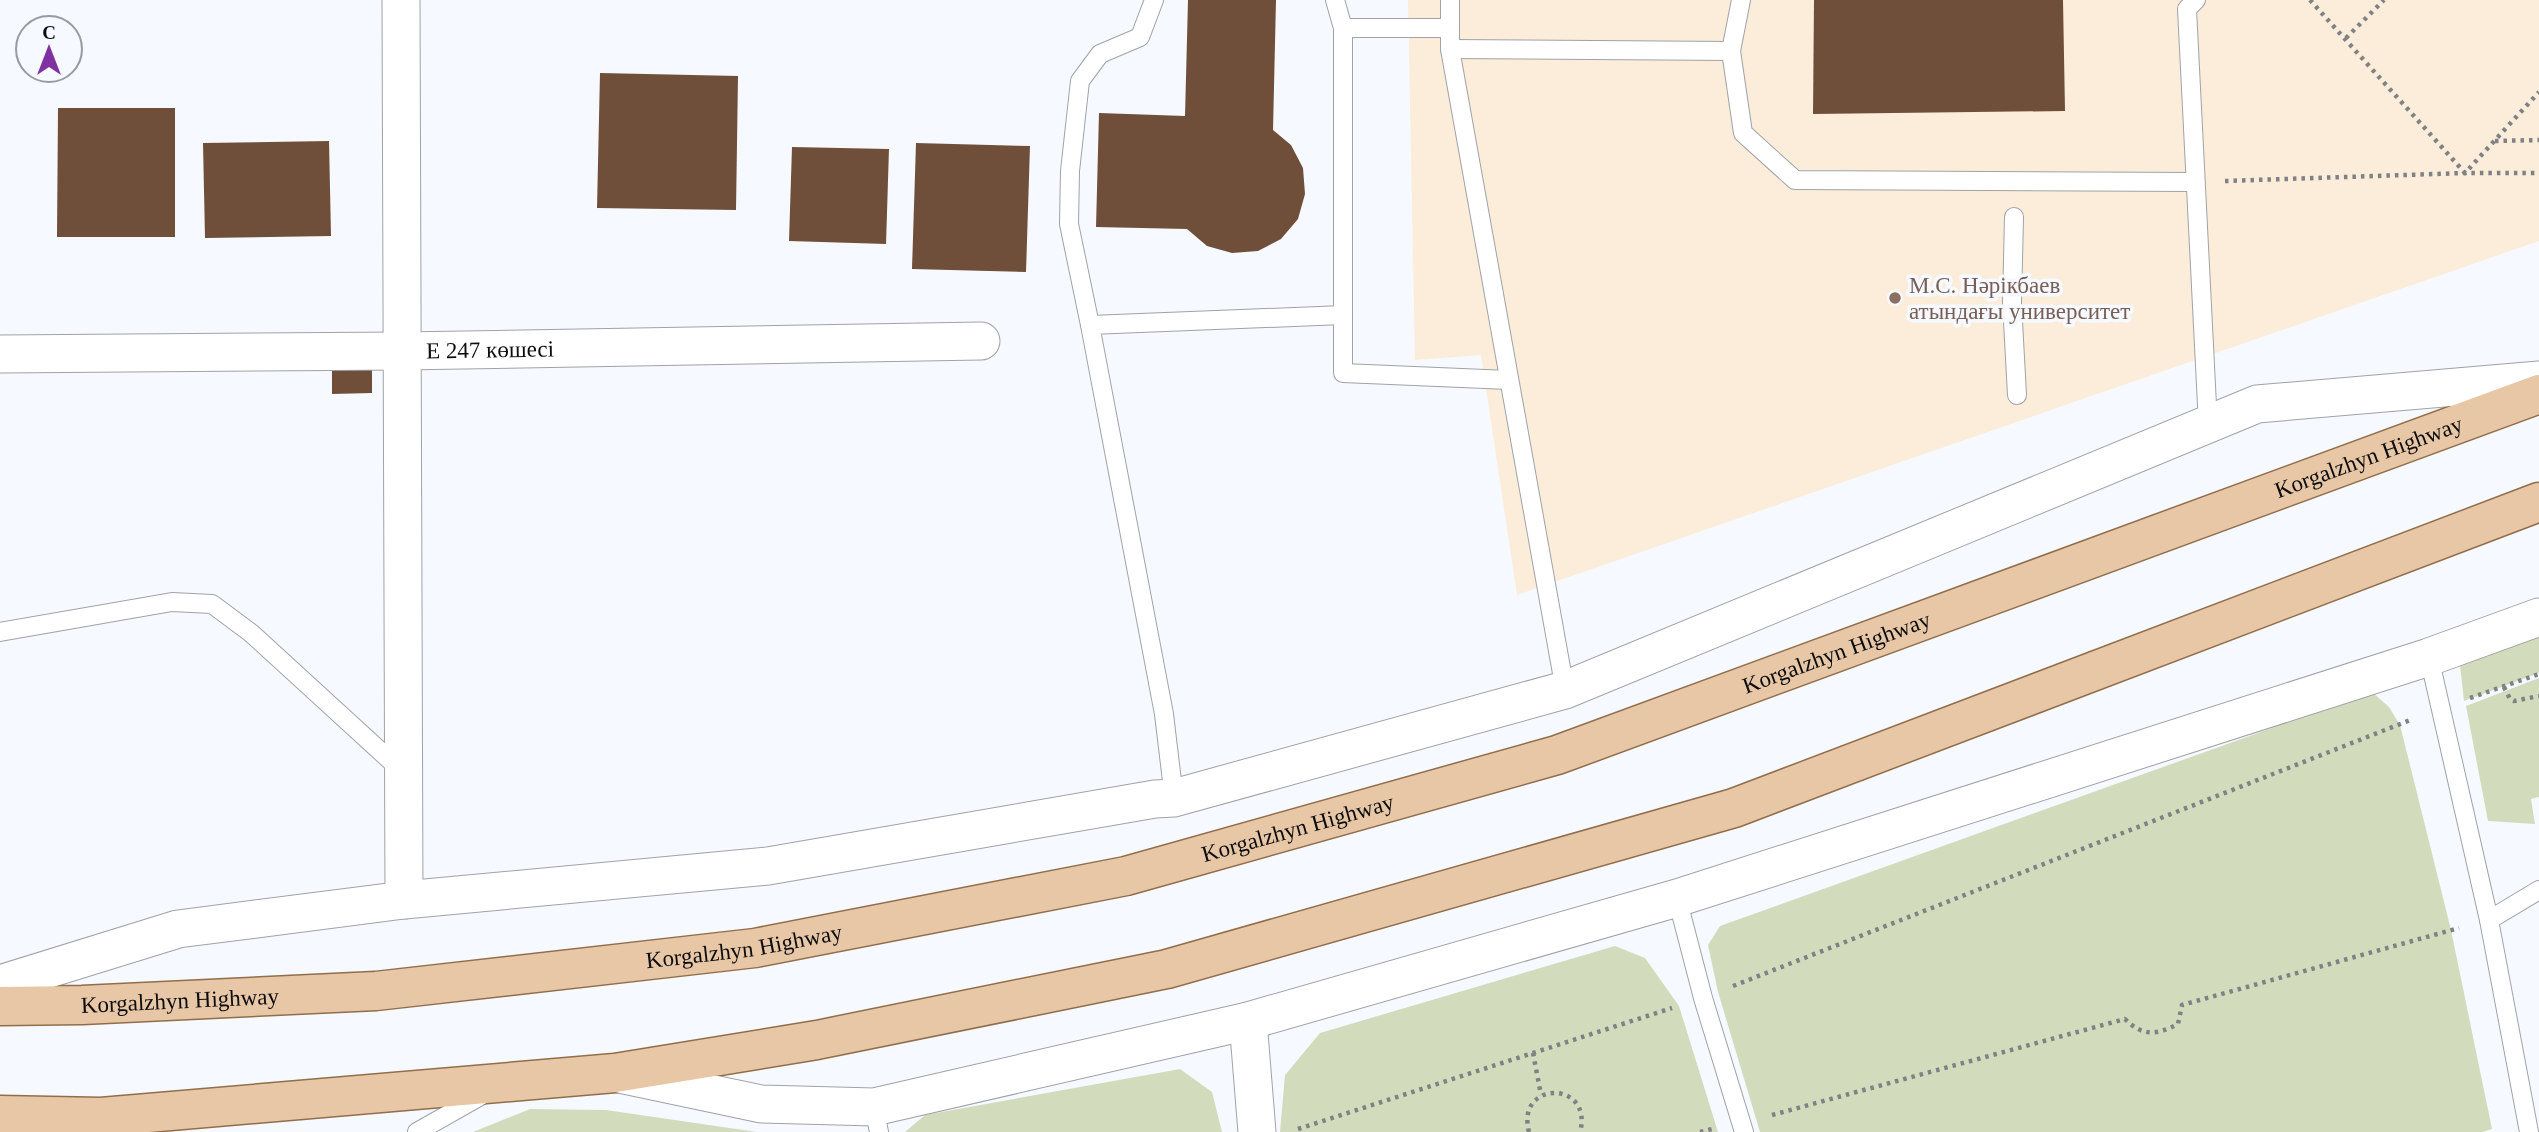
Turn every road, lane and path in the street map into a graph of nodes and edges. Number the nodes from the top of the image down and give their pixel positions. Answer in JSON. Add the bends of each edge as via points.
{"nodes":[{"id":1,"x":401,"y":0,"type":"edge"},
{"id":2,"x":1154,"y":0,"type":"edge"},
{"id":3,"x":1335,"y":0,"type":"edge"},
{"id":4,"x":1450,"y":0,"type":"edge"},
{"id":5,"x":1741,"y":0,"type":"edge"},
{"id":6,"x":2196,"y":0,"type":"edge"},
{"id":7,"x":2310,"y":0,"type":"edge"},
{"id":8,"x":2384,"y":0,"type":"edge"},
{"id":9,"x":1343,"y":28,"type":"junction"},
{"id":10,"x":1450,"y":28,"type":"junction"},
{"id":11,"x":2346,"y":38,"type":"junction"},
{"id":12,"x":1450,"y":49,"type":"junction"},
{"id":13,"x":1731,"y":51,"type":"junction"},
{"id":14,"x":2538,"y":94,"type":"edge"},
{"id":15,"x":2539,"y":140,"type":"edge"},
{"id":16,"x":2494,"y":141,"type":"junction"},
{"id":17,"x":2465,"y":173,"type":"junction"},
{"id":18,"x":2539,"y":173,"type":"edge"},
{"id":19,"x":2195,"y":182,"type":"junction"},
{"id":20,"x":2014,"y":217,"type":"dead end"},
{"id":21,"x":1343,"y":315,"type":"junction"},
{"id":22,"x":1090,"y":325,"type":"junction"},
{"id":23,"x":981,"y":341,"type":"dead end"},
{"id":24,"x":402,"y":351,"type":"junction"},
{"id":25,"x":0,"y":354,"type":"edge"},
{"id":26,"x":1510,"y":380,"type":"junction"},
{"id":27,"x":2539,"y":380,"type":"edge"},
{"id":28,"x":2539,"y":394,"type":"edge"},
{"id":29,"x":2017,"y":395,"type":"dead end"},
{"id":30,"x":2208,"y":425,"type":"junction"},
{"id":31,"x":2539,"y":502,"type":"edge"},
{"id":32,"x":2539,"y":617,"type":"edge"},
{"id":33,"x":0,"y":632,"type":"edge"},
{"id":34,"x":2429,"y":657,"type":"junction"},
{"id":35,"x":2539,"y":674,"type":"edge"},
{"id":36,"x":2504,"y":687,"type":"junction"},
{"id":37,"x":1565,"y":690,"type":"junction"},
{"id":38,"x":2539,"y":696,"type":"edge"},
{"id":39,"x":2441,"y":708,"type":"junction"},
{"id":40,"x":403,"y":772,"type":"junction"},
{"id":41,"x":1174,"y":798,"type":"junction"},
{"id":42,"x":2539,"y":890,"type":"edge"},
{"id":43,"x":1677,"y":898,"type":"junction"},
{"id":44,"x":404,"y":900,"type":"junction"},
{"id":45,"x":2489,"y":920,"type":"junction"},
{"id":46,"x":0,"y":984,"type":"edge"},
{"id":47,"x":1703,"y":998,"type":"junction"},
{"id":48,"x":0,"y":1006,"type":"edge"},
{"id":49,"x":1248,"y":1021,"type":"junction"},
{"id":50,"x":1532,"y":1053,"type":"junction"},
{"id":51,"x":615,"y":1073,"type":"junction"},
{"id":52,"x":504,"y":1082,"type":"junction"},
{"id":53,"x":1541,"y":1095,"type":"junction"},
{"id":54,"x":0,"y":1115,"type":"edge"},
{"id":55,"x":101,"y":1118,"type":"junction"},
{"id":56,"x":876,"y":1120,"type":"edge"},
{"id":57,"x":1743,"y":1128,"type":"edge"},
{"id":58,"x":0,"y":1132,"type":"edge"},
{"id":59,"x":143,"y":1132,"type":"edge"},
{"id":60,"x":417,"y":1132,"type":"edge"},
{"id":61,"x":1257,"y":1132,"type":"edge"},
{"id":62,"x":1287,"y":1132,"type":"edge"},
{"id":63,"x":1529,"y":1132,"type":"edge"},
{"id":64,"x":1580,"y":1132,"type":"edge"},
{"id":65,"x":1700,"y":1132,"type":"edge"},
{"id":66,"x":2529,"y":1132,"type":"edge"}],
"edges":[{"from":1,"to":24,"type":"street"},
{"from":2,"to":22,"type":"lane","via":[[1140,37],[1100,54],[1080,80],[1069,224]]},
{"from":3,"to":9,"type":"lane"},
{"from":4,"to":10,"type":"lane"},
{"from":5,"to":13,"type":"lane"},
{"from":6,"to":19,"type":"lane","via":[[2187,9]]},
{"from":7,"to":11,"type":"path"},
{"from":8,"to":11,"type":"path"},
{"from":9,"to":10,"type":"lane"},
{"from":9,"to":21,"type":"lane"},
{"from":10,"to":12,"type":"lane"},
{"from":11,"to":17,"type":"path"},
{"from":12,"to":13,"type":"lane"},
{"from":12,"to":26,"type":"lane"},
{"from":13,"to":19,"type":"lane","via":[[1743,133],[1795,180]]},
{"from":14,"to":16,"type":"path"},
{"from":15,"to":16,"type":"path"},
{"from":16,"to":17,"type":"path"},
{"from":17,"to":18,"type":"path"},
{"from":17,"to":19,"type":"path"},
{"from":19,"to":30,"type":"lane"},
{"from":20,"to":29,"type":"lane"},
{"from":21,"to":22,"type":"lane"},
{"from":21,"to":26,"type":"lane","via":[[1343,373]]},
{"from":22,"to":41,"type":"lane","via":[[1164,714]]},
{"from":23,"to":24,"type":"street","name":"Е 247 көшесі"},
{"from":24,"to":25,"type":"street","name":"Е 247 көшесі"},
{"from":24,"to":40,"type":"street"},
{"from":26,"to":37,"type":"lane"},
{"from":27,"to":30,"type":"street","via":[[2257,404]]},
{"from":28,"to":48,"type":"main road","name":"Korgalzhyn Highway","via":[[1557,755],[1126,876],[728,951],[376,991]]},
{"from":30,"to":37,"type":"street"},
{"from":31,"to":51,"type":"main road","via":[[1734,807],[1167,969],[817,1040]]},
{"from":32,"to":34,"type":"street"},
{"from":33,"to":40,"type":"lane","via":[[172,602],[212,604],[251,633]]},
{"from":34,"to":39,"type":"lane"},
{"from":34,"to":43,"type":"street"},
{"from":35,"to":36,"type":"path"},
{"from":36,"to":38,"type":"path","via":[[2514,701]]},
{"from":36,"to":39,"type":"path"},
{"from":37,"to":41,"type":"street"},
{"from":39,"to":45,"type":"lane"},
{"from":39,"to":47,"type":"path"},
{"from":40,"to":44,"type":"street"},
{"from":41,"to":44,"type":"street","via":[[768,866]]},
{"from":42,"to":45,"type":"lane"},
{"from":43,"to":47,"type":"lane"},
{"from":43,"to":49,"type":"street"},
{"from":44,"to":46,"type":"street","via":[[178,929]]},
{"from":45,"to":57,"type":"path","via":[[2182,1005],[2178,1024],[2161,1033],[2136,1030],[2125,1018]]},
{"from":45,"to":66,"type":"lane"},
{"from":47,"to":50,"type":"path"},
{"from":47,"to":57,"type":"lane"},
{"from":49,"to":56,"type":"street"},
{"from":49,"to":61,"type":"street"},
{"from":50,"to":53,"type":"path"},
{"from":50,"to":62,"type":"path"},
{"from":51,"to":52,"type":"main road"},
{"from":51,"to":56,"type":"street","via":[[761,1104]]},
{"from":52,"to":55,"type":"main road"},
{"from":52,"to":60,"type":"lane"},
{"from":53,"to":63,"type":"path","via":[[1530,1106]]},
{"from":53,"to":64,"type":"path","via":[[1556,1092],[1570,1096],[1580,1107]]},
{"from":54,"to":55,"type":"main road"},
{"from":55,"to":58,"type":"lane"},
{"from":55,"to":59,"type":"lane"},
{"from":57,"to":65,"type":"path"}]}
